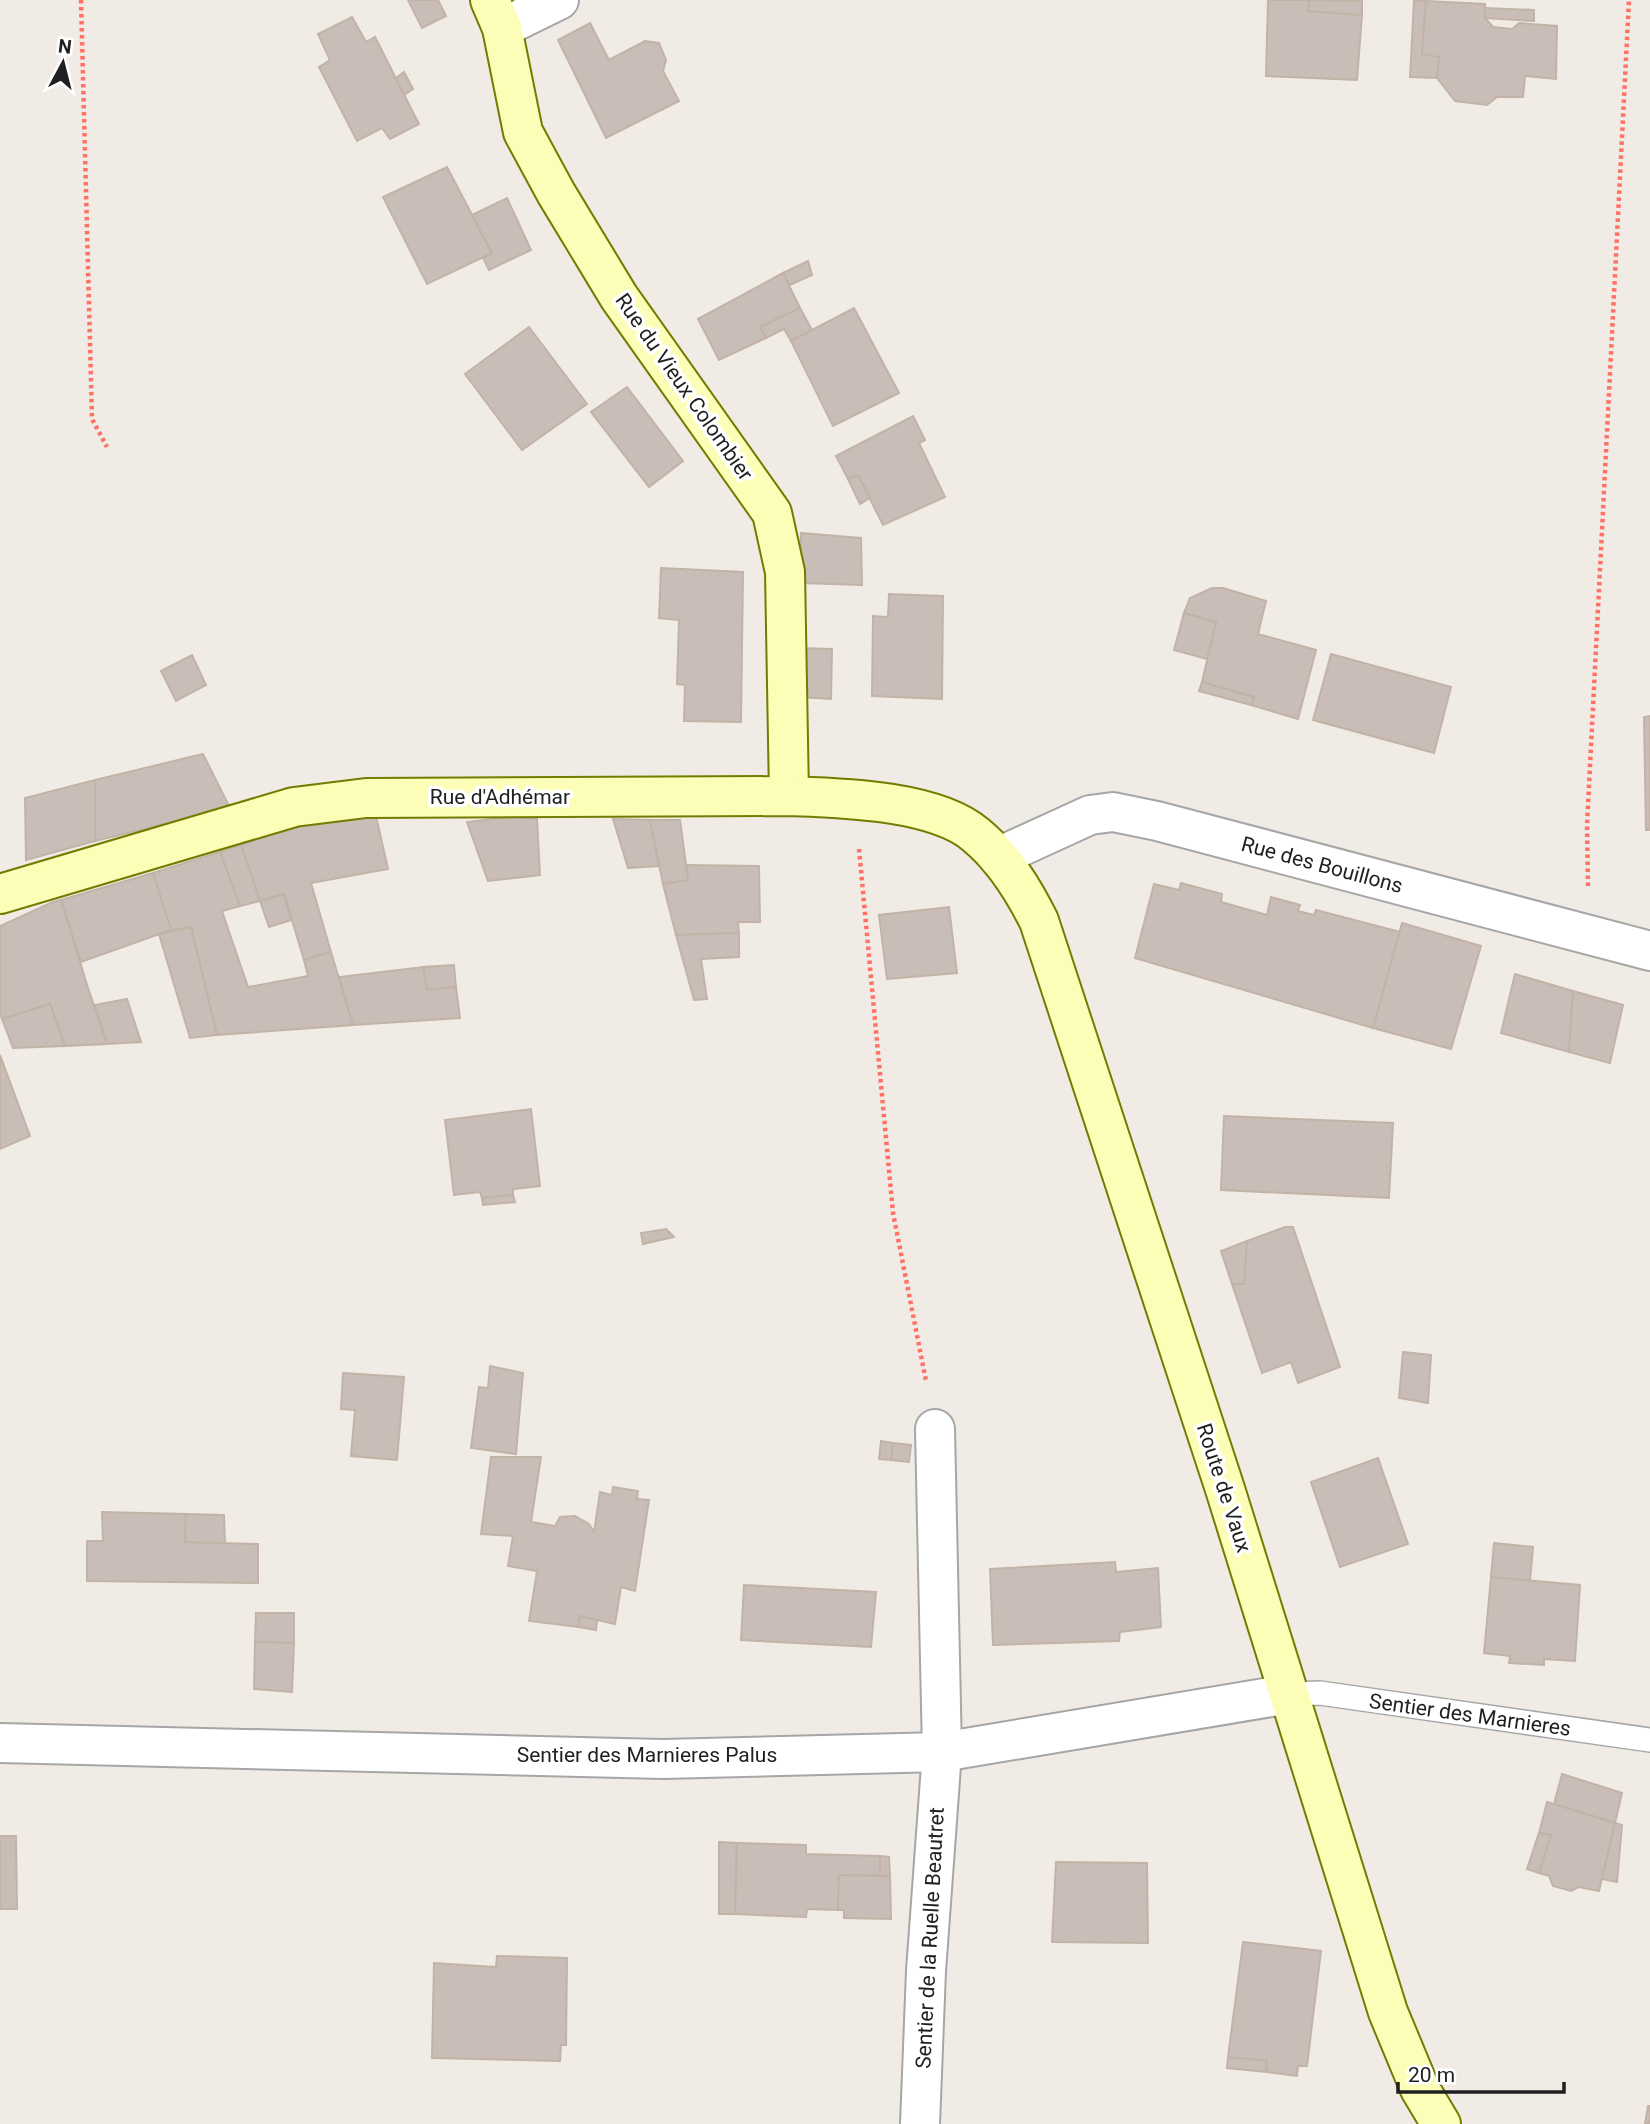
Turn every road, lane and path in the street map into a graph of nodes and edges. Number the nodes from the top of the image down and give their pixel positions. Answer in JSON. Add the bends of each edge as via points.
{"nodes":[{"id":1,"x":81,"y":0,"type":"edge"},
{"id":2,"x":559,"y":0,"type":"edge"},
{"id":3,"x":1629,"y":0,"type":"edge"},
{"id":4,"x":496,"y":14,"type":"edge"},
{"id":5,"x":107,"y":447,"type":"dead end"},
{"id":6,"x":789,"y":796,"type":"junction"},
{"id":7,"x":854,"y":799,"type":"junction"},
{"id":8,"x":998,"y":857,"type":"junction"},
{"id":9,"x":0,"y":894,"type":"edge"},
{"id":10,"x":1590,"y":936,"type":"junction"},
{"id":11,"x":1650,"y":951,"type":"edge"},
{"id":12,"x":935,"y":1429,"type":"joint"},
{"id":13,"x":1289,"y":1694,"type":"junction"},
{"id":14,"x":1650,"y":1740,"type":"edge"},
{"id":15,"x":0,"y":1743,"type":"edge"},
{"id":16,"x":942,"y":1752,"type":"junction"},
{"id":17,"x":920,"y":2124,"type":"edge"},
{"id":18,"x":1441,"y":2124,"type":"edge"}],
"edges":[{"from":1,"to":5,"type":"path","via":[[92,419]]},
{"from":2,"to":4,"type":"street"},
{"from":3,"to":10,"type":"path","via":[[1587,825]]},
{"from":4,"to":6,"type":"street","name":"Rue du Vieux Colombier","via":[[523,132],[555,193],[619,297],[772,513],[785,572]]},
{"from":6,"to":7,"type":"street","name":"Rue d'Adhémar"},
{"from":6,"to":9,"type":"street","name":"Rue d'Adhémar","via":[[366,798],[293,807]]},
{"from":7,"to":8,"type":"street","name":"Rue d'Adhémar","via":[[947,818],[975,834]]},
{"from":7,"to":12,"type":"path","via":[[893,1213]]},
{"from":8,"to":10,"type":"street","name":"Rue des Bouillons","via":[[1090,815],[1113,812]]},
{"from":8,"to":13,"type":"street","name":"Route de Vaux","via":[[1024,891],[1039,921]]},
{"from":10,"to":11,"type":"street","name":"Rue des Bouillons"},
{"from":12,"to":16,"type":"street","name":"Sentier de la Ruelle Beautret"},
{"from":13,"to":14,"type":"lane","name":"Sentier des Marnieres","via":[[1320,1693]]},
{"from":13,"to":16,"type":"street","name":"Sentier des Marnieres Palus"},
{"from":13,"to":18,"type":"street","name":"Route de Vaux","via":[[1388,2012],[1420,2089]]},
{"from":15,"to":16,"type":"street","name":"Sentier des Marnieres Palus","via":[[663,1759]]},
{"from":16,"to":17,"type":"street","name":"Sentier de la Ruelle Beautret"}]}
